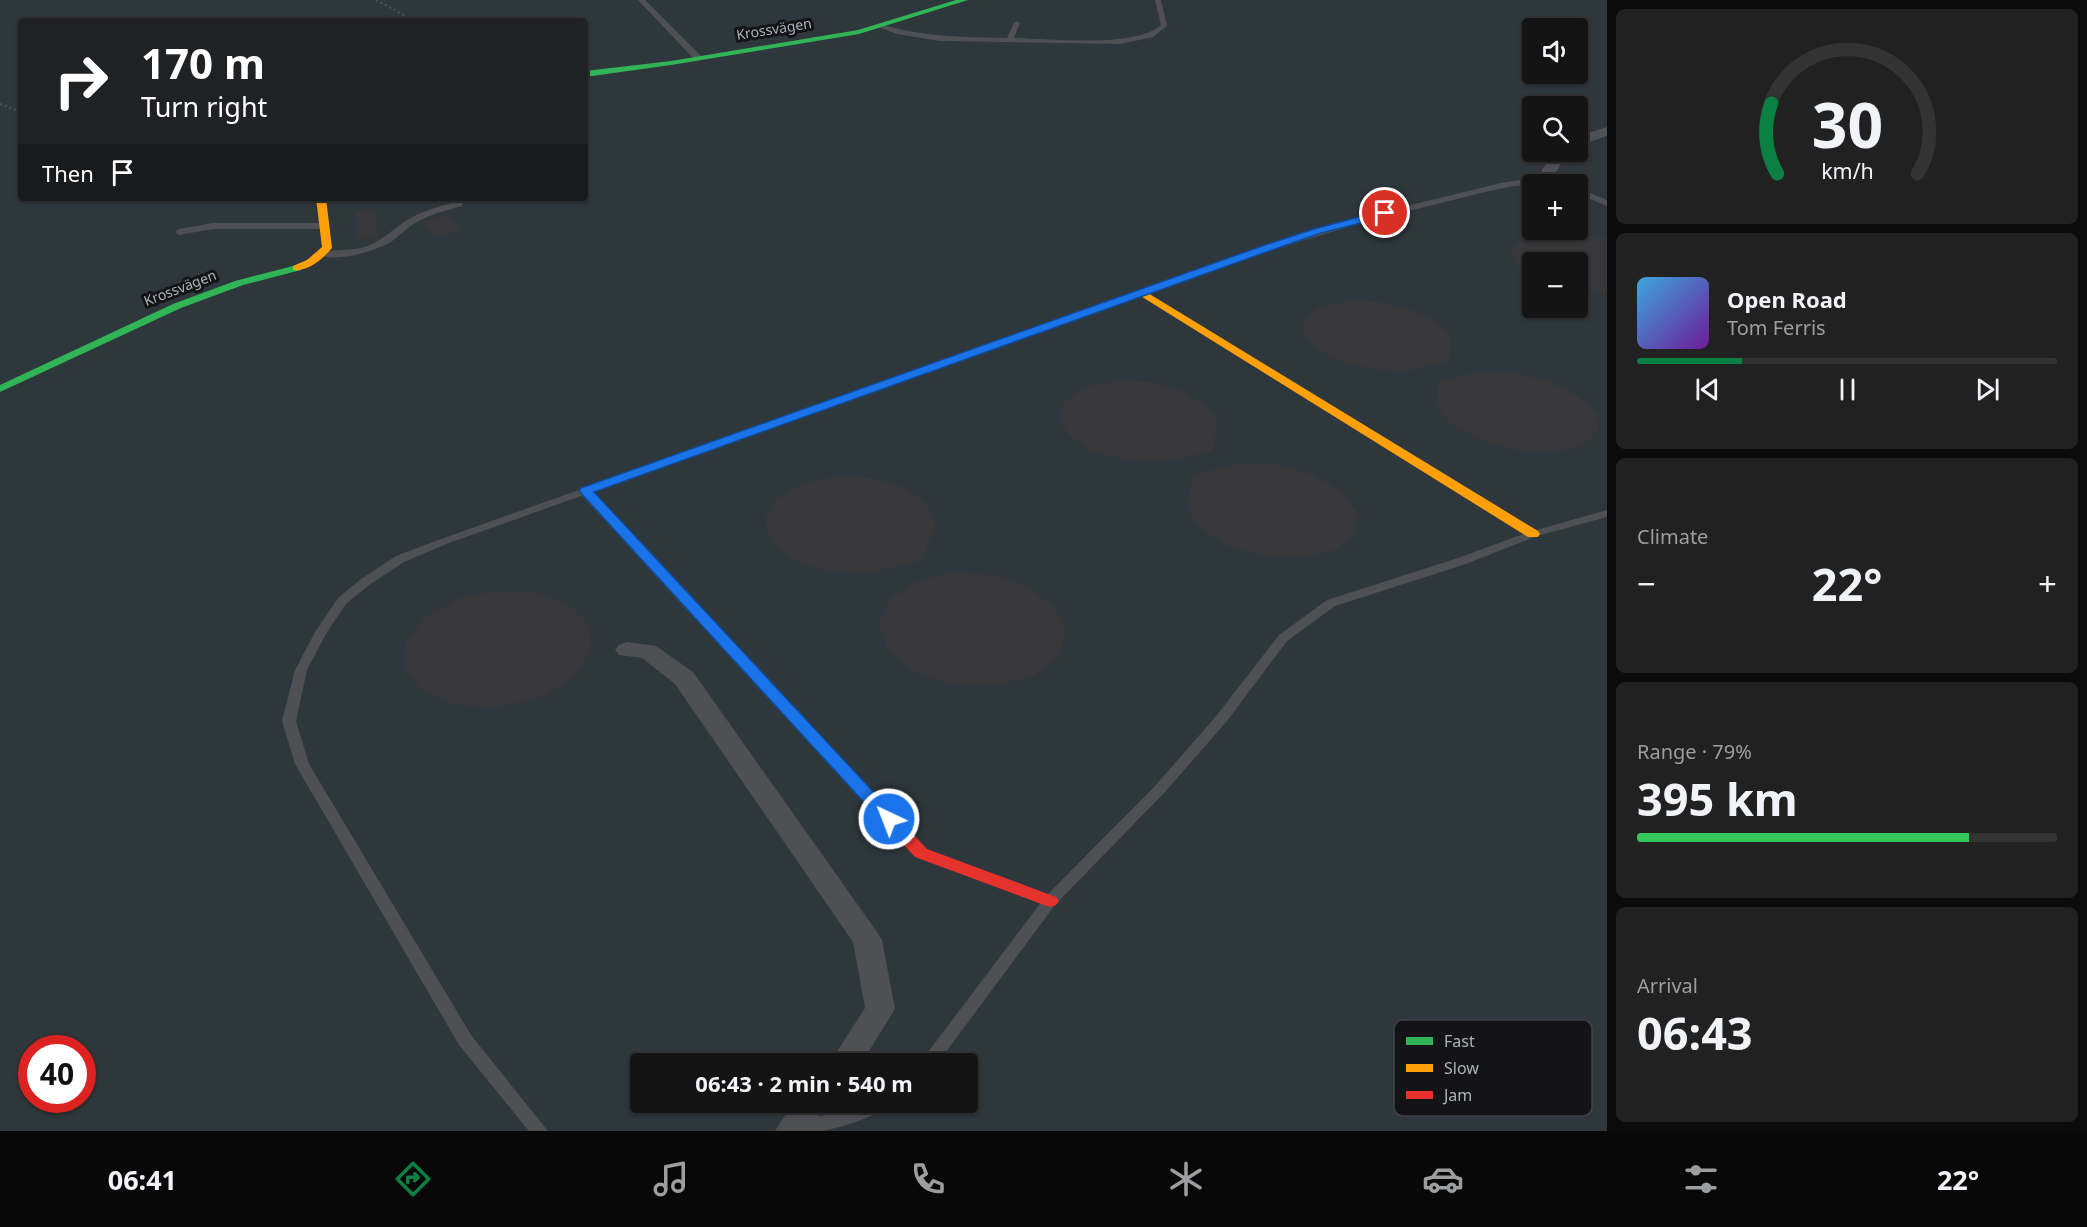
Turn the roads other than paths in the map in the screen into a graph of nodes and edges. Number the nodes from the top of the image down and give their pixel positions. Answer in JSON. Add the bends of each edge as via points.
{"nodes":[{"id":1,"x":641,"y":0,"type":"edge"},
{"id":2,"x":964,"y":0,"type":"edge"},
{"id":3,"x":1158,"y":0,"type":"edge"},
{"id":4,"x":1017,"y":23,"type":"dead end"},
{"id":5,"x":879,"y":26,"type":"junction"},
{"id":6,"x":1009,"y":41,"type":"junction"},
{"id":7,"x":698,"y":58,"type":"junction"},
{"id":8,"x":588,"y":74,"type":"edge"},
{"id":9,"x":1607,"y":131,"type":"edge"},
{"id":10,"x":1588,"y":138,"type":"edge"},
{"id":11,"x":1522,"y":183,"type":"edge"},
{"id":12,"x":1588,"y":195,"type":"edge"},
{"id":13,"x":321,"y":201,"type":"edge"},
{"id":14,"x":1607,"y":203,"type":"edge"},
{"id":15,"x":459,"y":204,"type":"dead end"},
{"id":16,"x":324,"y":226,"type":"junction"},
{"id":17,"x":179,"y":232,"type":"dead end"},
{"id":18,"x":323,"y":254,"type":"junction"},
{"id":19,"x":1143,"y":293,"type":"junction"},
{"id":20,"x":0,"y":389,"type":"edge"},
{"id":21,"x":585,"y":491,"type":"junction"},
{"id":22,"x":1607,"y":513,"type":"edge"},
{"id":23,"x":1533,"y":534,"type":"junction"},
{"id":24,"x":627,"y":650,"type":"dead end"},
{"id":25,"x":1050,"y":901,"type":"junction"},
{"id":26,"x":851,"y":1053,"type":"edge"},
{"id":27,"x":935,"y":1053,"type":"edge"},
{"id":28,"x":805,"y":1113,"type":"edge"},
{"id":29,"x":858,"y":1113,"type":"edge"},
{"id":30,"x":539,"y":1131,"type":"edge"},
{"id":31,"x":791,"y":1131,"type":"edge"},
{"id":32,"x":796,"y":1131,"type":"edge"}],
"edges":[{"from":1,"to":7,"type":"lane"},
{"from":2,"to":5,"type":"street","name":"Krossvägen"},
{"from":3,"to":6,"type":"lane","via":[[1165,25],[1141,39],[1094,43]]},
{"from":4,"to":6,"type":"lane"},
{"from":5,"to":6,"type":"lane","via":[[917,36]]},
{"from":5,"to":7,"type":"street","name":"Krossvägen"},
{"from":7,"to":8,"type":"street","name":"Krossvägen"},
{"from":9,"to":10,"type":"street"},
{"from":11,"to":19,"type":"lane","via":[[1317,231]]},
{"from":12,"to":14,"type":"lane"},
{"from":13,"to":16,"type":"street"},
{"from":15,"to":18,"type":"lane","via":[[416,219],[369,249]]},
{"from":16,"to":17,"type":"lane","via":[[213,226]]},
{"from":16,"to":18,"type":"street","via":[[327,248]]},
{"from":18,"to":20,"type":"street","name":"Krossvägen","via":[[308,264],[241,282],[159,312]]},
{"from":19,"to":21,"type":"lane"},
{"from":19,"to":23,"type":"street"},
{"from":21,"to":25,"type":"street","via":[[921,853]]},
{"from":21,"to":30,"type":"lane","via":[[400,559],[364,582],[342,601],[321,632],[302,670],[289,722],[302,764],[465,1040]]},
{"from":22,"to":23,"type":"lane"},
{"from":23,"to":25,"type":"lane","via":[[1331,603],[1283,638],[1222,718],[1160,789]]},
{"from":24,"to":26,"type":"street","via":[[648,651],[684,678],[867,940],[880,1009]]},
{"from":25,"to":27,"type":"lane"},
{"from":28,"to":31,"type":"street"},
{"from":29,"to":32,"type":"lane"}]}
